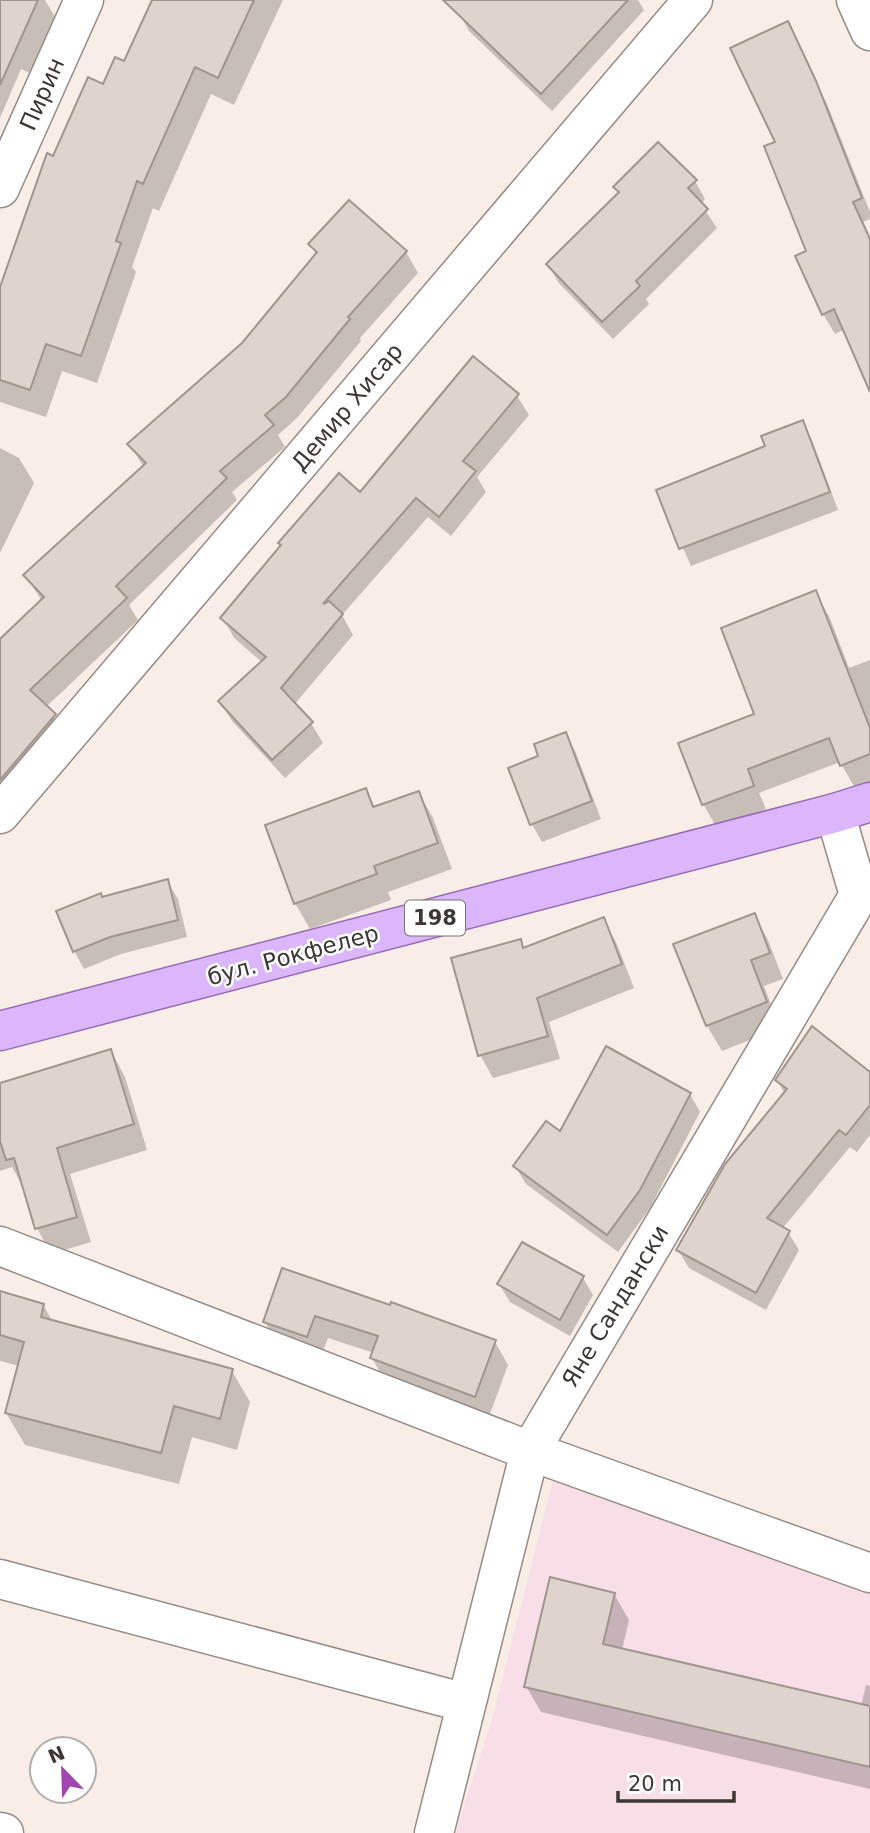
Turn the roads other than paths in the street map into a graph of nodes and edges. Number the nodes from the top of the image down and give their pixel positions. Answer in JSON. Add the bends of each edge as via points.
{"nodes":[{"id":1,"x":84,"y":0,"type":"edge"},
{"id":2,"x":693,"y":0,"type":"edge"},
{"id":3,"x":856,"y":0,"type":"edge"},
{"id":4,"x":870,"y":31,"type":"edge"},
{"id":5,"x":0,"y":188,"type":"edge"},
{"id":6,"x":853,"y":808,"type":"edge"},
{"id":7,"x":0,"y":814,"type":"edge"},
{"id":8,"x":0,"y":1031,"type":"edge"},
{"id":9,"x":0,"y":1246,"type":"edge"},
{"id":10,"x":530,"y":1451,"type":"junction"},
{"id":11,"x":870,"y":1573,"type":"edge"},
{"id":12,"x":0,"y":1579,"type":"edge"},
{"id":13,"x":466,"y":1703,"type":"junction"},
{"id":14,"x":434,"y":1833,"type":"edge"}],
"edges":[{"from":1,"to":5,"type":"street","name":"Пирин"},
{"from":2,"to":7,"type":"street","name":"Демир Хисар"},
{"from":3,"to":4,"type":"street"},
{"from":6,"to":8,"type":"main road","name":"бул. Рокфелер","number":"198"},
{"from":6,"to":10,"type":"street","name":"Яне Сандански","via":[[859,895]]},
{"from":9,"to":10,"type":"street"},
{"from":10,"to":11,"type":"street"},
{"from":10,"to":13,"type":"street","name":"Яне Сандански"},
{"from":12,"to":13,"type":"street"},
{"from":13,"to":14,"type":"street","name":"Яне Сандански"}]}
